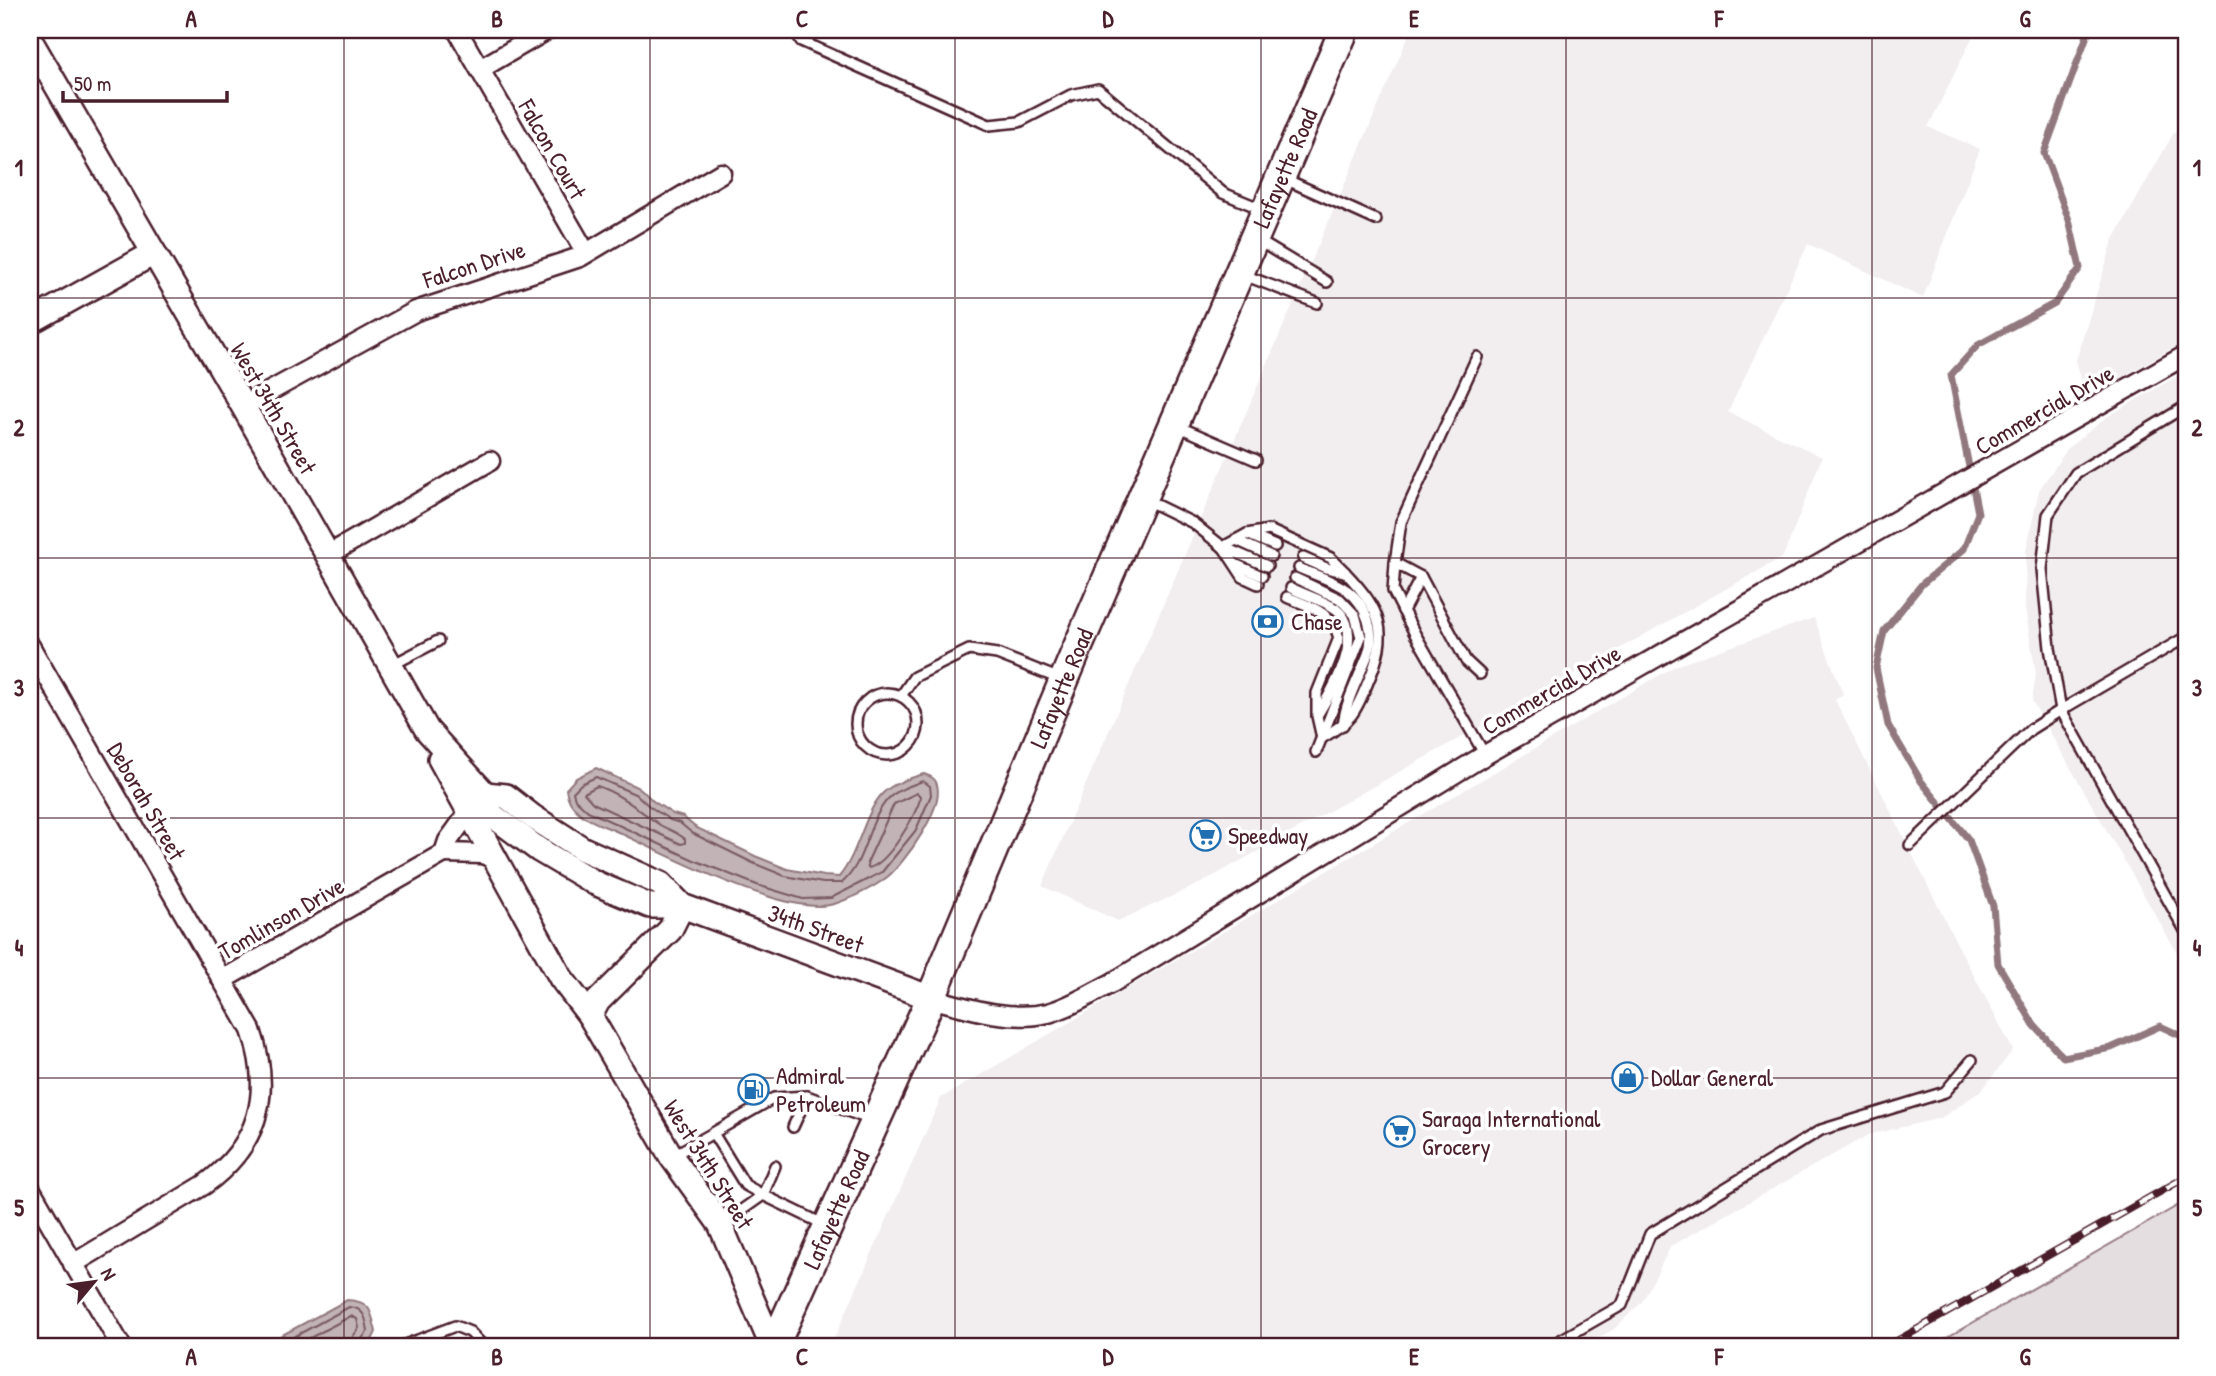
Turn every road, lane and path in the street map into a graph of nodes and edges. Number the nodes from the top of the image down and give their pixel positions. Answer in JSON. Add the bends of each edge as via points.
{"nodes":[{"id":1,"x":457,"y":30,"type":"edge"},
{"id":2,"x":547,"y":30,"type":"edge"},
{"id":3,"x":796,"y":30,"type":"edge"},
{"id":4,"x":1344,"y":30,"type":"edge"},
{"id":5,"x":30,"y":40,"type":"edge"},
{"id":6,"x":480,"y":69,"type":"junction"},
{"id":7,"x":721,"y":173,"type":"dead end"},
{"id":8,"x":1280,"y":177,"type":"junction"},
{"id":9,"x":1266,"y":210,"type":"junction"},
{"id":10,"x":1376,"y":220,"type":"dead end"},
{"id":11,"x":1254,"y":238,"type":"junction"},
{"id":12,"x":154,"y":253,"type":"junction"},
{"id":13,"x":586,"y":253,"type":"junction"},
{"id":14,"x":1239,"y":273,"type":"junction"},
{"id":15,"x":1327,"y":282,"type":"dead end"},
{"id":16,"x":1317,"y":303,"type":"dead end"},
{"id":17,"x":30,"y":322,"type":"edge"},
{"id":18,"x":1477,"y":357,"type":"dead end"},
{"id":19,"x":2185,"y":358,"type":"edge"},
{"id":20,"x":243,"y":406,"type":"junction"},
{"id":21,"x":2186,"y":406,"type":"edge"},
{"id":22,"x":1174,"y":425,"type":"junction"},
{"id":23,"x":1256,"y":460,"type":"dead end"},
{"id":24,"x":490,"y":461,"type":"dead end"},
{"id":25,"x":1142,"y":498,"type":"junction"},
{"id":26,"x":1247,"y":534,"type":"junction"},
{"id":27,"x":1236,"y":540,"type":"junction"},
{"id":28,"x":1223,"y":547,"type":"junction"},
{"id":29,"x":328,"y":555,"type":"junction"},
{"id":30,"x":1303,"y":558,"type":"dead end"},
{"id":31,"x":1395,"y":563,"type":"junction"},
{"id":32,"x":1267,"y":566,"type":"dead end"},
{"id":33,"x":1345,"y":572,"type":"junction"},
{"id":34,"x":1421,"y":577,"type":"junction"},
{"id":35,"x":1260,"y":580,"type":"dead end"},
{"id":36,"x":1289,"y":593,"type":"dead end"},
{"id":37,"x":1403,"y":611,"type":"junction"},
{"id":38,"x":2186,"y":637,"type":"edge"},
{"id":39,"x":438,"y":641,"type":"dead end"},
{"id":40,"x":30,"y":646,"type":"edge"},
{"id":41,"x":391,"y":666,"type":"junction"},
{"id":42,"x":1480,"y":674,"type":"dead end"},
{"id":43,"x":1065,"y":681,"type":"junction"},
{"id":44,"x":901,"y":696,"type":"junction"},
{"id":45,"x":2061,"y":710,"type":"junction"},
{"id":46,"x":1343,"y":725,"type":"junction"},
{"id":47,"x":427,"y":730,"type":"junction"},
{"id":48,"x":1322,"y":738,"type":"junction"},
{"id":49,"x":1316,"y":752,"type":"dead end"},
{"id":50,"x":1485,"y":755,"type":"junction"},
{"id":51,"x":468,"y":811,"type":"junction"},
{"id":52,"x":1910,"y":845,"type":"dead end"},
{"id":53,"x":444,"y":853,"type":"junction"},
{"id":54,"x":494,"y":858,"type":"junction"},
{"id":55,"x":682,"y":906,"type":"junction"},
{"id":56,"x":2186,"y":932,"type":"edge"},
{"id":57,"x":222,"y":980,"type":"junction"},
{"id":58,"x":931,"y":998,"type":"junction"},
{"id":59,"x":590,"y":1016,"type":"junction"},
{"id":60,"x":1972,"y":1059,"type":"dead end"},
{"id":61,"x":807,"y":1096,"type":"junction"},
{"id":62,"x":875,"y":1122,"type":"junction"},
{"id":63,"x":793,"y":1127,"type":"dead end"},
{"id":64,"x":713,"y":1133,"type":"junction"},
{"id":65,"x":671,"y":1156,"type":"junction"},
{"id":66,"x":775,"y":1166,"type":"dead end"},
{"id":67,"x":30,"y":1188,"type":"edge"},
{"id":68,"x":763,"y":1195,"type":"junction"},
{"id":69,"x":720,"y":1224,"type":"junction"},
{"id":70,"x":828,"y":1227,"type":"junction"},
{"id":71,"x":74,"y":1264,"type":"junction"},
{"id":72,"x":121,"y":1346,"type":"edge"},
{"id":73,"x":402,"y":1346,"type":"edge"},
{"id":74,"x":483,"y":1346,"type":"edge"},
{"id":75,"x":773,"y":1346,"type":"edge"},
{"id":76,"x":1550,"y":1346,"type":"edge"}],
"edges":[{"from":1,"to":6,"type":"street","name":"Falcon Court"},
{"from":2,"to":6,"type":"street"},
{"from":3,"to":9,"type":"lane","via":[[801,41],[989,125],[1019,122],[1071,95],[1098,89],[1223,193]]},
{"from":4,"to":8,"type":"main road","name":"Lafayette Road"},
{"from":5,"to":12,"type":"street","name":"West 34th Street"},
{"from":6,"to":13,"type":"street","name":"Falcon Court"},
{"from":7,"to":13,"type":"street","name":"Falcon Drive"},
{"from":8,"to":9,"type":"main road","name":"Lafayette Road"},
{"from":8,"to":10,"type":"lane"},
{"from":9,"to":11,"type":"main road","name":"Lafayette Road"},
{"from":11,"to":14,"type":"main road","name":"Lafayette Road"},
{"from":11,"to":15,"type":"lane"},
{"from":12,"to":17,"type":"street"},
{"from":12,"to":20,"type":"street","name":"West 34th Street"},
{"from":13,"to":20,"type":"street","name":"Falcon Drive","via":[[416,311]]},
{"from":14,"to":16,"type":"lane"},
{"from":14,"to":22,"type":"main road","name":"Lafayette Road"},
{"from":18,"to":31,"type":"lane","via":[[1401,522]]},
{"from":19,"to":50,"type":"street","name":"Commercial Drive"},
{"from":20,"to":29,"type":"street","name":"West 34th Street"},
{"from":21,"to":45,"type":"lane","via":[[2076,473],[2048,515],[2042,569]]},
{"from":22,"to":23,"type":"lane"},
{"from":22,"to":25,"type":"main road","name":"Lafayette Road"},
{"from":24,"to":29,"type":"street"},
{"from":25,"to":28,"type":"lane","via":[[1193,523]]},
{"from":25,"to":43,"type":"main road","name":"Lafayette Road"},
{"from":26,"to":27,"type":"lane"},
{"from":26,"to":27,"type":"lane","via":[[1273,551]]},
{"from":26,"to":33,"type":"lane","via":[[1269,530],[1331,558]]},
{"from":27,"to":28,"type":"lane"},
{"from":28,"to":32,"type":"lane"},
{"from":28,"to":35,"type":"lane","via":[[1235,564]]},
{"from":29,"to":41,"type":"street","name":"West 34th Street"},
{"from":30,"to":33,"type":"lane"},
{"from":31,"to":34,"type":"lane"},
{"from":31,"to":37,"type":"lane","via":[[1393,591]]},
{"from":33,"to":46,"type":"lane","via":[[1369,600],[1381,630],[1381,645],[1355,713]]},
{"from":34,"to":37,"type":"lane"},
{"from":34,"to":42,"type":"lane","via":[[1466,661]]},
{"from":36,"to":48,"type":"lane","via":[[1329,617],[1339,638],[1317,693]]},
{"from":37,"to":50,"type":"lane"},
{"from":38,"to":45,"type":"lane"},
{"from":39,"to":41,"type":"lane"},
{"from":40,"to":57,"type":"street","name":"Deborah Street"},
{"from":41,"to":47,"type":"street","name":"West 34th Street"},
{"from":43,"to":44,"type":"lane","via":[[997,654],[969,650],[914,677]]},
{"from":43,"to":58,"type":"main road","name":"Lafayette Road"},
{"from":44,"to":44,"type":"lane","via":[[883,692],[860,709],[856,728],[859,739],[871,750],[894,754],[914,739],[916,712]]},
{"from":45,"to":52,"type":"lane","via":[[2031,729]]},
{"from":45,"to":56,"type":"lane"},
{"from":46,"to":48,"type":"lane"},
{"from":46,"to":48,"type":"lane","via":[[1345,707],[1369,651],[1370,625],[1348,591],[1297,573],[1340,599],[1355,615],[1361,637]]},
{"from":47,"to":51,"type":"street","name":"West 34th Street"},
{"from":47,"to":55,"type":"street","name":"West 34th Street","via":[[485,794],[506,796],[583,849],[661,884]]},
{"from":48,"to":49,"type":"lane"},
{"from":50,"to":58,"type":"street","name":"Commercial Drive","via":[[1067,1006],[1018,1015]]},
{"from":51,"to":53,"type":"street"},
{"from":51,"to":54,"type":"street","name":"West 34th Street"},
{"from":53,"to":54,"type":"street"},
{"from":53,"to":57,"type":"street","name":"Tomlinson Drive"},
{"from":54,"to":59,"type":"street","name":"West 34th Street","via":[[561,978]]},
{"from":55,"to":58,"type":"street","name":"34th Street"},
{"from":55,"to":59,"type":"street","via":[[670,930],[598,1000]]},
{"from":57,"to":71,"type":"street","name":"Tomlinson Drive","via":[[251,1030],[261,1070],[261,1100],[249,1136],[210,1180]]},
{"from":58,"to":62,"type":"main road","name":"Lafayette Road"},
{"from":59,"to":65,"type":"street","name":"West 34th Street"},
{"from":60,"to":76,"type":"lane","via":[[1945,1092],[1821,1130],[1650,1234],[1622,1305]]},
{"from":61,"to":62,"type":"lane"},
{"from":61,"to":63,"type":"lane"},
{"from":61,"to":64,"type":"lane","via":[[774,1098]]},
{"from":62,"to":70,"type":"main road","name":"Lafayette Road"},
{"from":64,"to":65,"type":"lane"},
{"from":64,"to":68,"type":"lane","via":[[745,1185]]},
{"from":65,"to":69,"type":"street","name":"West 34th Street"},
{"from":66,"to":68,"type":"lane"},
{"from":67,"to":71,"type":"street"},
{"from":68,"to":69,"type":"lane"},
{"from":68,"to":70,"type":"lane"},
{"from":69,"to":75,"type":"street","name":"West 34th Street"},
{"from":70,"to":75,"type":"main road","name":"Lafayette Road"},
{"from":71,"to":72,"type":"street"},
{"from":73,"to":74,"type":"lane","via":[[454,1326],[470,1332]]}]}
